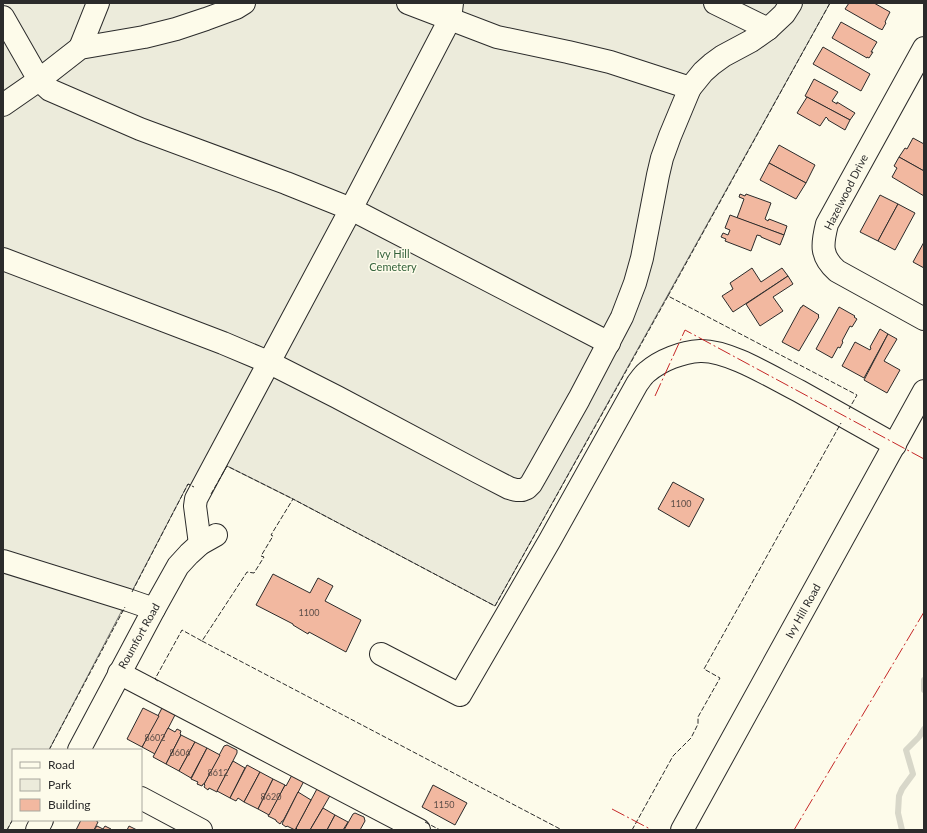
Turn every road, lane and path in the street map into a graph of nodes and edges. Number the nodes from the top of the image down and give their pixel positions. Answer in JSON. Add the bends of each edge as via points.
{"nodes":[{"id":1,"x":98,"y":3,"type":"edge"},
{"id":2,"x":244,"y":3,"type":"edge"},
{"id":3,"x":408,"y":3,"type":"edge"},
{"id":4,"x":715,"y":3,"type":"edge"},
{"id":5,"x":791,"y":3,"type":"edge"},
{"id":6,"x":451,"y":11,"type":"edge"},
{"id":7,"x":3,"y":17,"type":"edge"},
{"id":8,"x":768,"y":29,"type":"junction"},
{"id":9,"x":80,"y":48,"type":"junction"},
{"id":10,"x":924,"y":48,"type":"edge"},
{"id":11,"x":39,"y":80,"type":"junction"},
{"id":12,"x":690,"y":88,"type":"junction"},
{"id":13,"x":3,"y":105,"type":"edge"},
{"id":14,"x":351,"y":209,"type":"junction"},
{"id":15,"x":3,"y":259,"type":"edge"},
{"id":16,"x":924,"y":319,"type":"edge"},
{"id":17,"x":609,"y":343,"type":"junction"},
{"id":18,"x":268,"y":362,"type":"junction"},
{"id":19,"x":924,"y":391,"type":"edge"},
{"id":20,"x":895,"y":445,"type":"junction"},
{"id":21,"x":3,"y":561,"type":"edge"},
{"id":22,"x":154,"y":609,"type":"junction"},
{"id":23,"x":381,"y":654,"type":"dead end"},
{"id":24,"x":119,"y":673,"type":"junction"},
{"id":25,"x":80,"y":749,"type":"edge"},
{"id":26,"x":142,"y":799,"type":"edge"},
{"id":27,"x":41,"y":821,"type":"edge"},
{"id":28,"x":36,"y":830,"type":"edge"},
{"id":29,"x":201,"y":830,"type":"edge"},
{"id":30,"x":419,"y":830,"type":"edge"},
{"id":31,"x":682,"y":830,"type":"edge"}],
"edges":[{"from":1,"to":9,"type":"street"},
{"from":2,"to":9,"type":"street","via":[[176,29]]},
{"from":3,"to":6,"type":"street"},
{"from":4,"to":8,"type":"street"},
{"from":5,"to":8,"type":"street","via":[[784,14]]},
{"from":6,"to":12,"type":"street","via":[[497,37],[610,62]]},
{"from":6,"to":14,"type":"street"},
{"from":7,"to":11,"type":"street"},
{"from":8,"to":12,"type":"street","via":[[712,64]]},
{"from":9,"to":11,"type":"street"},
{"from":10,"to":16,"type":"street","name":"Hazelwood Drive","via":[[827,224],[823,243],[826,258],[837,271]]},
{"from":11,"to":13,"type":"street"},
{"from":11,"to":14,"type":"street","via":[[50,90],[140,129]]},
{"from":12,"to":17,"type":"street","via":[[662,158],[635,283]]},
{"from":14,"to":17,"type":"street"},
{"from":14,"to":18,"type":"street"},
{"from":15,"to":18,"type":"street"},
{"from":17,"to":18,"type":"street","via":[[531,484],[522,490],[510,488],[478,472]]},
{"from":18,"to":22,"type":"street","name":"Roumfort Road","via":[[196,499],[195,506],[208,540],[178,566]]},
{"from":19,"to":20,"type":"street","name":"Ivy Hill Road"},
{"from":20,"to":23,"type":"street","via":[[761,371],[722,354],[701,351],[671,358],[646,373],[637,384],[460,695]]},
{"from":20,"to":31,"type":"street","name":"Ivy Hill Road"},
{"from":21,"to":22,"type":"street"},
{"from":22,"to":24,"type":"street","name":"Roumfort Road"},
{"from":24,"to":25,"type":"street","name":"Roumfort Road"},
{"from":24,"to":30,"type":"street"},
{"from":26,"to":29,"type":"street"},
{"from":27,"to":28,"type":"street"}]}
